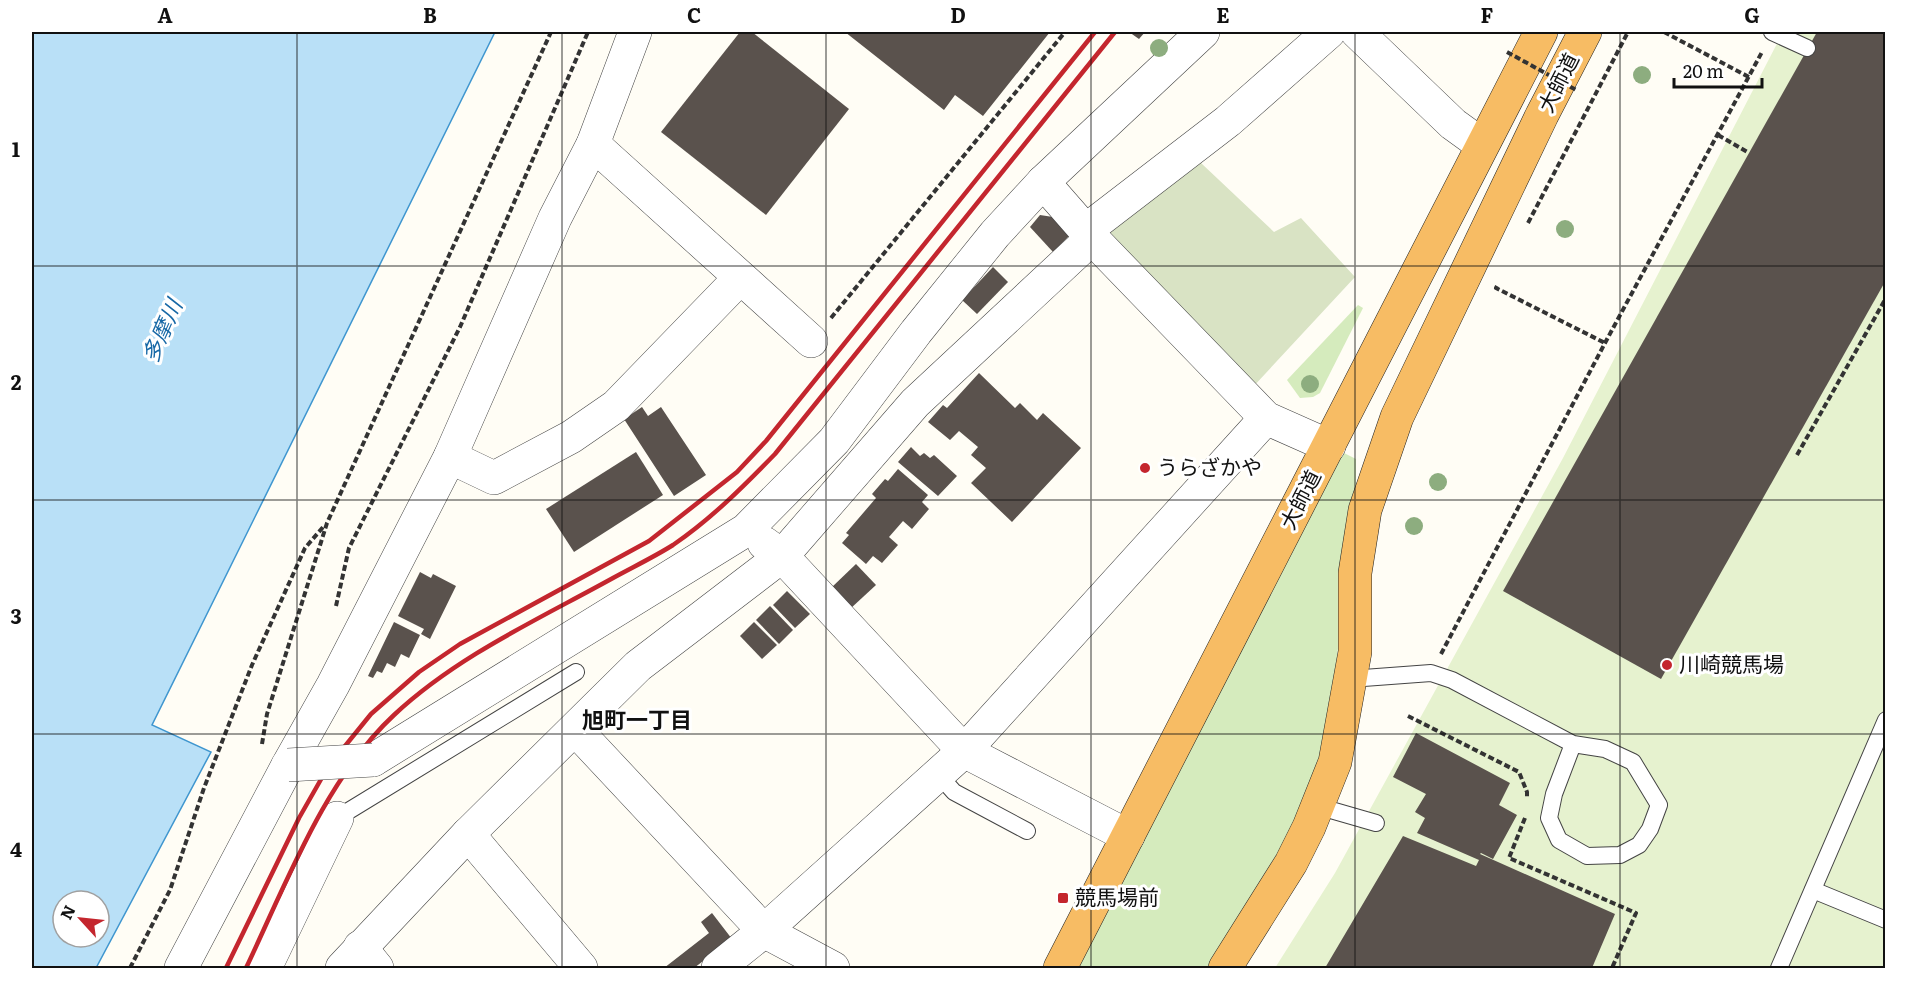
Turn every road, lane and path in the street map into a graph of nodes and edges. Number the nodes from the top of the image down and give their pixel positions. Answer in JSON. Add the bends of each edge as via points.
{"nodes":[{"id":1,"x":550,"y":32,"type":"edge"},
{"id":2,"x":588,"y":32,"type":"edge"},
{"id":3,"x":635,"y":32,"type":"edge"},
{"id":4,"x":1065,"y":32,"type":"edge"},
{"id":5,"x":1203,"y":32,"type":"edge"},
{"id":6,"x":1329,"y":32,"type":"edge"},
{"id":7,"x":1358,"y":32,"type":"edge"},
{"id":8,"x":1541,"y":32,"type":"edge"},
{"id":9,"x":1585,"y":32,"type":"edge"},
{"id":10,"x":1628,"y":32,"type":"edge"},
{"id":11,"x":1664,"y":32,"type":"edge"},
{"id":12,"x":1773,"y":32,"type":"edge"},
{"id":13,"x":1807,"y":48,"type":"dead end"},
{"id":14,"x":1507,"y":52,"type":"dead end"},
{"id":15,"x":1749,"y":77,"type":"junction"},
{"id":16,"x":1578,"y":91,"type":"dead end"},
{"id":17,"x":1718,"y":135,"type":"junction"},
{"id":18,"x":594,"y":144,"type":"junction"},
{"id":19,"x":1482,"y":144,"type":"junction"},
{"id":20,"x":1749,"y":153,"type":"dead end"},
{"id":21,"x":1043,"y":182,"type":"junction"},
{"id":22,"x":1528,"y":224,"type":"dead end"},
{"id":23,"x":1088,"y":234,"type":"junction"},
{"id":24,"x":1501,"y":277,"type":"dead end"},
{"id":25,"x":740,"y":278,"type":"junction"},
{"id":26,"x":1886,"y":298,"type":"edge"},
{"id":27,"x":811,"y":341,"type":"joint"},
{"id":28,"x":1605,"y":343,"type":"junction"},
{"id":29,"x":1266,"y":418,"type":"junction"},
{"id":30,"x":1329,"y":446,"type":"junction"},
{"id":31,"x":1797,"y":455,"type":"dead end"},
{"id":32,"x":450,"y":457,"type":"junction"},
{"id":33,"x":327,"y":523,"type":"junction"},
{"id":34,"x":746,"y":530,"type":"junction"},
{"id":35,"x":782,"y":556,"type":"junction"},
{"id":36,"x":336,"y":606,"type":"dead end"},
{"id":37,"x":576,"y":672,"type":"dead end"},
{"id":38,"x":1431,"y":674,"type":"junction"},
{"id":39,"x":1350,"y":680,"type":"junction"},
{"id":40,"x":1886,"y":720,"type":"edge"},
{"id":41,"x":575,"y":729,"type":"junction"},
{"id":42,"x":1573,"y":744,"type":"junction"},
{"id":43,"x":964,"y":751,"type":"junction"},
{"id":44,"x":274,"y":759,"type":"junction"},
{"id":45,"x":938,"y":774,"type":"junction"},
{"id":46,"x":1317,"y":806,"type":"junction"},
{"id":47,"x":337,"y":818,"type":"joint"},
{"id":48,"x":1376,"y":823,"type":"dead end"},
{"id":49,"x":1027,"y":831,"type":"dead end"},
{"id":50,"x":468,"y":834,"type":"junction"},
{"id":51,"x":1128,"y":836,"type":"junction"},
{"id":52,"x":1813,"y":890,"type":"junction"},
{"id":53,"x":1886,"y":920,"type":"edge"},
{"id":54,"x":764,"y":931,"type":"junction"},
{"id":55,"x":360,"y":961,"type":"edge"},
{"id":56,"x":129,"y":969,"type":"edge"},
{"id":57,"x":181,"y":969,"type":"edge"},
{"id":58,"x":265,"y":969,"type":"edge"},
{"id":59,"x":581,"y":969,"type":"edge"},
{"id":60,"x":718,"y":969,"type":"edge"},
{"id":61,"x":833,"y":969,"type":"edge"},
{"id":62,"x":1060,"y":969,"type":"edge"},
{"id":63,"x":1225,"y":969,"type":"edge"},
{"id":64,"x":1779,"y":969,"type":"edge"}],
"edges":[{"from":1,"to":33,"type":"path"},
{"from":2,"to":36,"type":"path","via":[[460,327],[349,548]]},
{"from":3,"to":18,"type":"street"},
{"from":4,"to":27,"type":"path"},
{"from":5,"to":21,"type":"street"},
{"from":6,"to":23,"type":"street","via":[[1228,121]]},
{"from":7,"to":19,"type":"street","via":[[1453,124]]},
{"from":8,"to":19,"type":"highway","name":"大師道"},
{"from":9,"to":39,"type":"highway","name":"大師道","via":[[1397,417],[1365,510],[1354,573],[1355,652]]},
{"from":10,"to":22,"type":"path"},
{"from":11,"to":15,"type":"path"},
{"from":12,"to":13,"type":"lane"},
{"from":12,"to":15,"type":"path"},
{"from":14,"to":16,"type":"path","bridge":true},
{"from":15,"to":17,"type":"path"},
{"from":17,"to":20,"type":"path"},
{"from":17,"to":28,"type":"path"},
{"from":18,"to":25,"type":"street"},
{"from":18,"to":32,"type":"street","via":[[555,218]]},
{"from":19,"to":30,"type":"highway","name":"大師道"},
{"from":21,"to":23,"type":"street"},
{"from":21,"to":34,"type":"street","via":[[995,234],[834,441]]},
{"from":23,"to":29,"type":"street"},
{"from":23,"to":35,"type":"street","via":[[915,403]]},
{"from":24,"to":28,"type":"path","via":[[1496,288]]},
{"from":25,"to":27,"type":"street"},
{"from":25,"to":32,"type":"street","via":[[616,406],[571,437],[494,478]]},
{"from":26,"to":31,"type":"path"},
{"from":28,"to":38,"type":"path"},
{"from":29,"to":30,"type":"street"},
{"from":29,"to":43,"type":"street"},
{"from":30,"to":51,"type":"highway","name":"大師道"},
{"from":32,"to":44,"type":"street","via":[[333,685]]},
{"from":33,"to":44,"type":"path","via":[[267,714]]},
{"from":33,"to":56,"type":"path","via":[[305,548],[252,665],[170,890]]},
{"from":34,"to":35,"type":"street"},
{"from":34,"to":44,"type":"street","bridge":true,"via":[[373,760]]},
{"from":35,"to":41,"type":"street","via":[[638,666]]},
{"from":35,"to":43,"type":"street"},
{"from":37,"to":47,"type":"lane"},
{"from":38,"to":39,"type":"lane"},
{"from":38,"to":42,"type":"lane","via":[[1452,680]]},
{"from":39,"to":46,"type":"highway","name":"大師道","via":[[1335,762]]},
{"from":40,"to":52,"type":"lane"},
{"from":41,"to":50,"type":"street"},
{"from":41,"to":54,"type":"street"},
{"from":42,"to":42,"type":"lane","via":[[1605,749],[1633,762],[1659,805],[1639,845],[1620,855],[1587,856],[1559,840],[1549,818]]},
{"from":43,"to":45,"type":"street"},
{"from":43,"to":51,"type":"street"},
{"from":44,"to":57,"type":"street"},
{"from":45,"to":49,"type":"lane","via":[[954,792]]},
{"from":45,"to":54,"type":"street"},
{"from":46,"to":48,"type":"lane"},
{"from":46,"to":63,"type":"highway","name":"大師道","via":[[1291,863]]},
{"from":47,"to":58,"type":"street"},
{"from":50,"to":55,"type":"street"},
{"from":50,"to":59,"type":"street"},
{"from":51,"to":62,"type":"highway","name":"大師道"},
{"from":52,"to":53,"type":"lane"},
{"from":52,"to":64,"type":"lane"},
{"from":54,"to":60,"type":"street"},
{"from":54,"to":61,"type":"street"}]}
